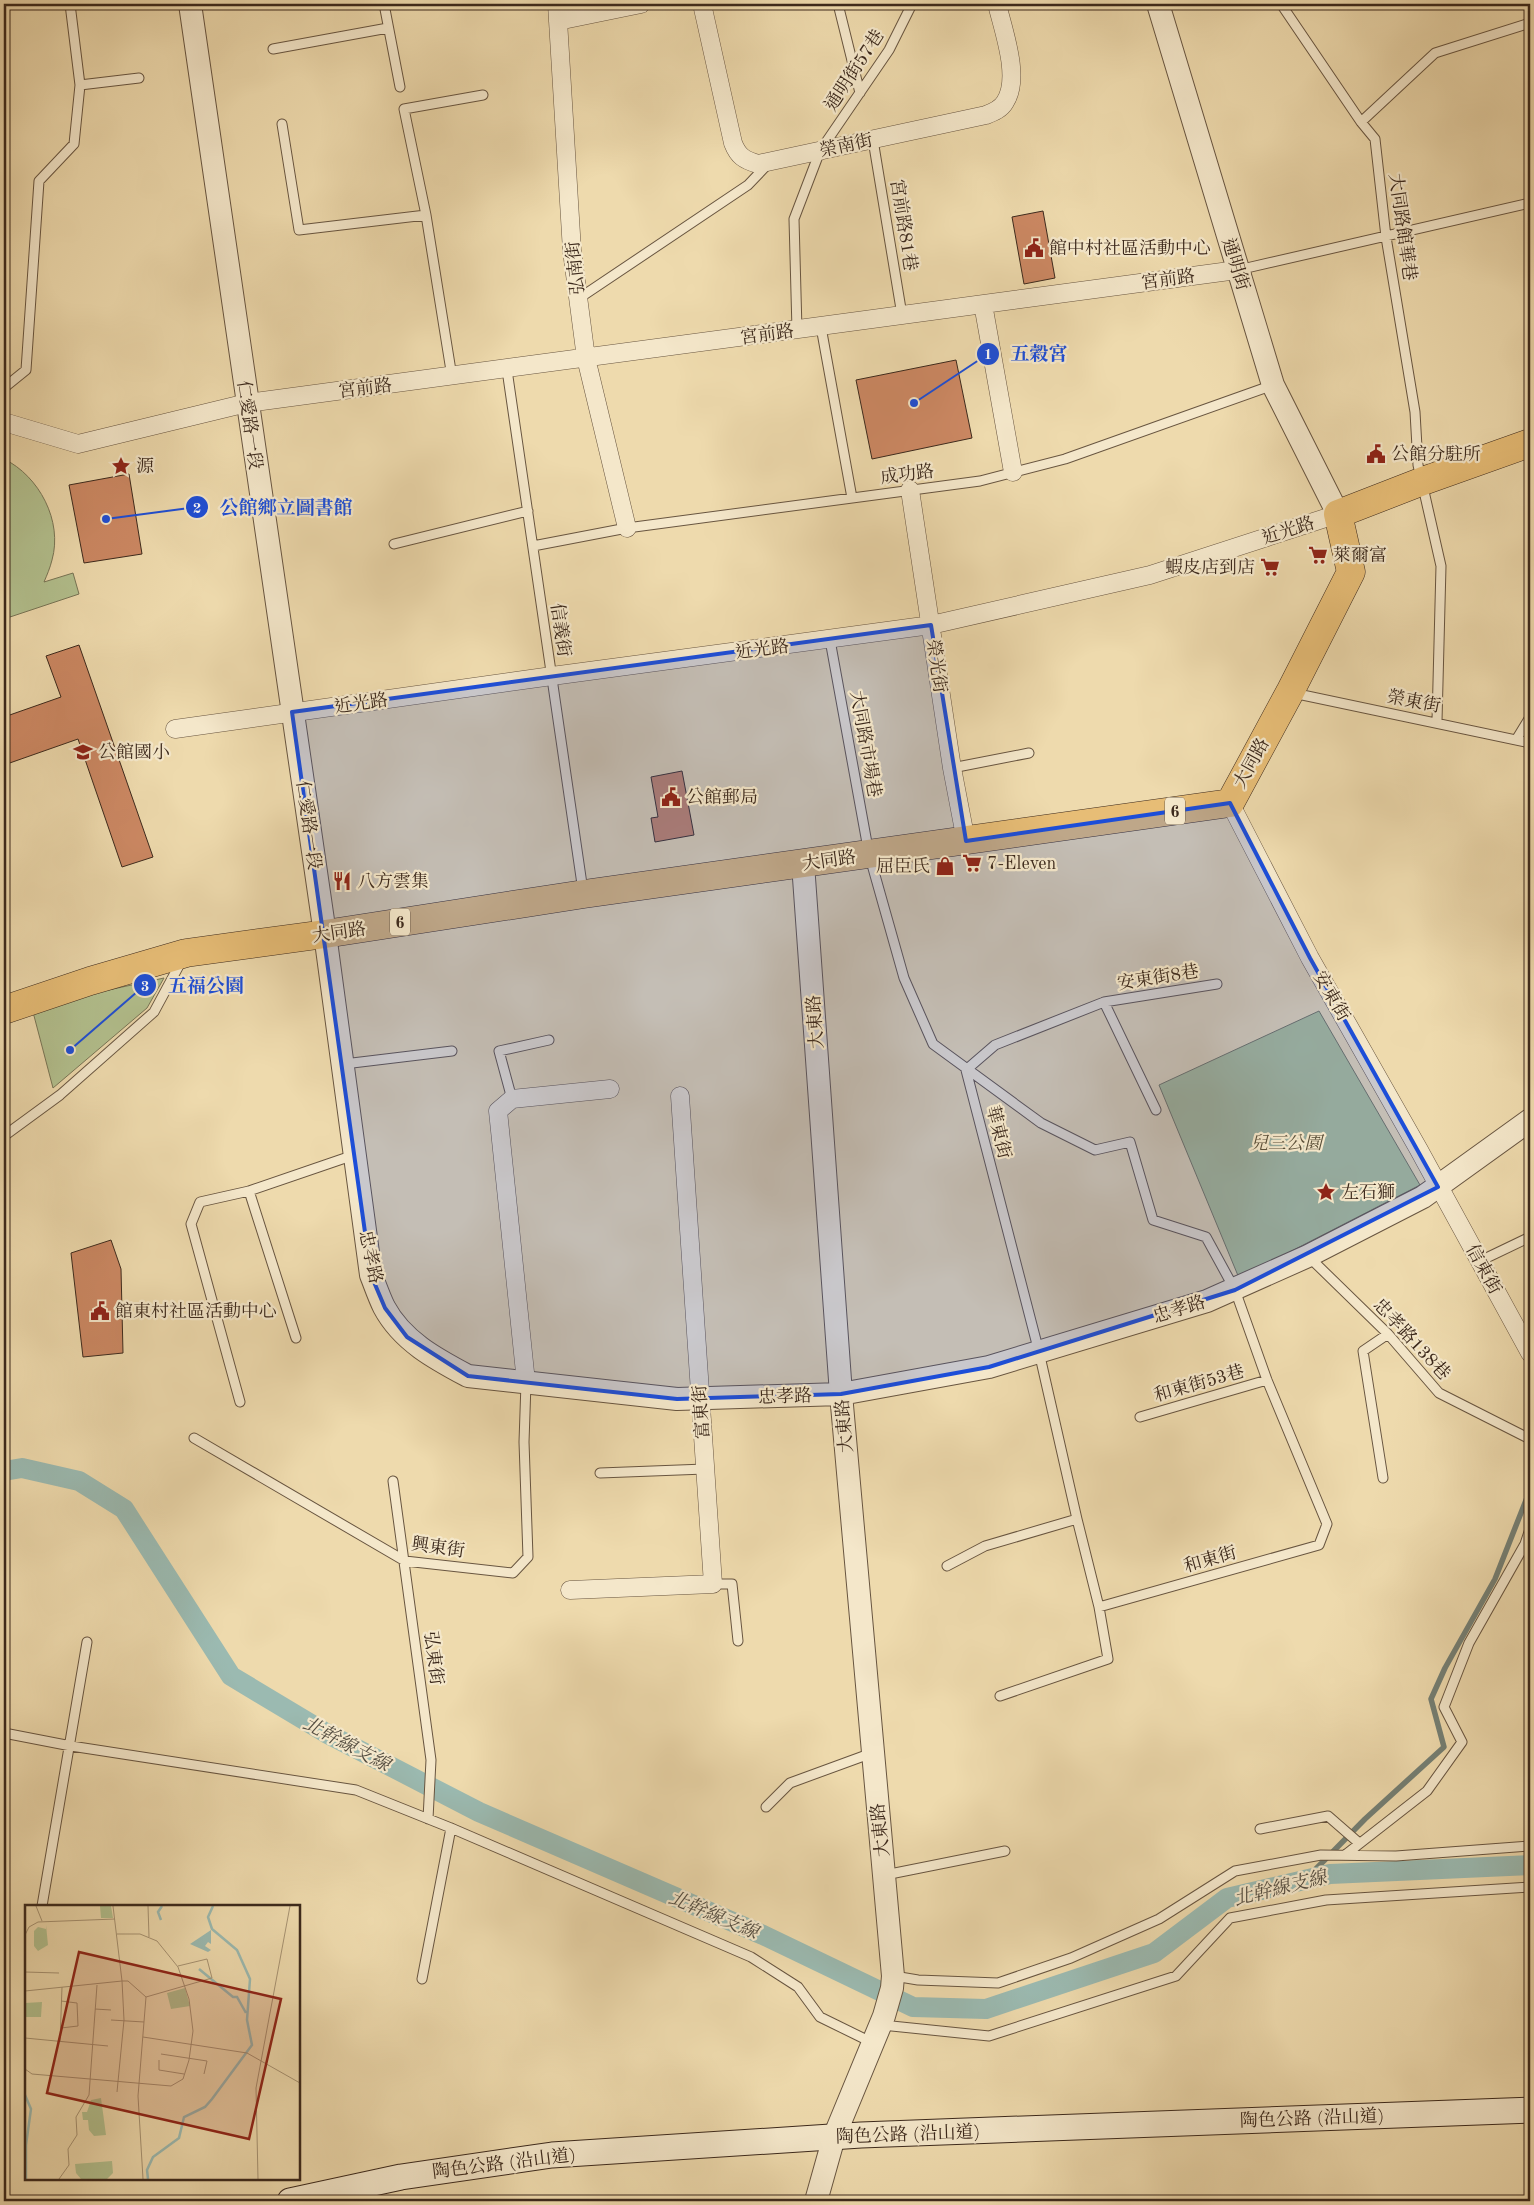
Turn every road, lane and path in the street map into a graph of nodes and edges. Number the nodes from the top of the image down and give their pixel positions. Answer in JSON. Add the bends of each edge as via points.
{"nodes":[{"id":1,"x":70,"y":4,"type":"edge"},
{"id":2,"x":190,"y":4,"type":"edge"},
{"id":3,"x":384,"y":4,"type":"edge"},
{"id":4,"x":641,"y":4,"type":"edge"},
{"id":5,"x":702,"y":4,"type":"edge"},
{"id":6,"x":838,"y":4,"type":"edge"},
{"id":7,"x":912,"y":4,"type":"edge"},
{"id":8,"x":997,"y":4,"type":"edge"},
{"id":9,"x":1158,"y":4,"type":"edge"},
{"id":10,"x":1281,"y":4,"type":"edge"},
{"id":11,"x":558,"y":12,"type":"edge"},
{"id":12,"x":1530,"y":23,"type":"edge"},
{"id":13,"x":388,"y":28,"type":"junction"},
{"id":14,"x":273,"y":48,"type":"dead end"},
{"id":15,"x":138,"y":78,"type":"dead end"},
{"id":16,"x":80,"y":85,"type":"junction"},
{"id":17,"x":400,"y":87,"type":"dead end"},
{"id":18,"x":860,"y":93,"type":"junction"},
{"id":19,"x":483,"y":95,"type":"dead end"},
{"id":20,"x":1361,"y":122,"type":"junction"},
{"id":21,"x":282,"y":124,"type":"dead end"},
{"id":22,"x":874,"y":140,"type":"junction"},
{"id":23,"x":820,"y":151,"type":"junction"},
{"id":24,"x":769,"y":163,"type":"junction"},
{"id":25,"x":1530,"y":204,"type":"edge"},
{"id":26,"x":426,"y":215,"type":"junction"},
{"id":27,"x":1386,"y":237,"type":"junction"},
{"id":28,"x":1237,"y":270,"type":"junction"},
{"id":29,"x":578,"y":299,"type":"junction"},
{"id":30,"x":983,"y":304,"type":"junction"},
{"id":31,"x":902,"y":315,"type":"junction"},
{"id":32,"x":821,"y":326,"type":"junction"},
{"id":33,"x":797,"y":330,"type":"junction"},
{"id":34,"x":586,"y":358,"type":"junction"},
{"id":35,"x":507,"y":370,"type":"junction"},
{"id":36,"x":452,"y":377,"type":"junction"},
{"id":37,"x":1273,"y":385,"type":"junction"},
{"id":38,"x":4,"y":394,"type":"edge"},
{"id":39,"x":247,"y":403,"type":"junction"},
{"id":40,"x":4,"y":422,"type":"edge"},
{"id":41,"x":1530,"y":444,"type":"edge"},
{"id":42,"x":1013,"y":472,"type":"junction"},
{"id":43,"x":1423,"y":481,"type":"junction"},
{"id":44,"x":910,"y":490,"type":"junction"},
{"id":45,"x":852,"y":498,"type":"junction"},
{"id":46,"x":528,"y":511,"type":"junction"},
{"id":47,"x":1338,"y":514,"type":"junction"},
{"id":48,"x":627,"y":528,"type":"junction"},
{"id":49,"x":394,"y":544,"type":"dead end"},
{"id":50,"x":533,"y":546,"type":"junction"},
{"id":51,"x":932,"y":625,"type":"junction"},
{"id":52,"x":830,"y":640,"type":"junction"},
{"id":53,"x":552,"y":676,"type":"junction"},
{"id":54,"x":1290,"y":692,"type":"junction"},
{"id":55,"x":292,"y":712,"type":"junction"},
{"id":56,"x":1530,"y":718,"type":"edge"},
{"id":57,"x":1437,"y":722,"type":"junction"},
{"id":58,"x":175,"y":729,"type":"dead end"},
{"id":59,"x":1516,"y":740,"type":"junction"},
{"id":60,"x":1530,"y":742,"type":"edge"},
{"id":61,"x":1029,"y":753,"type":"dead end"},
{"id":62,"x":952,"y":768,"type":"junction"},
{"id":63,"x":1230,"y":803,"type":"junction"},
{"id":64,"x":966,"y":841,"type":"junction"},
{"id":65,"x":869,"y":854,"type":"junction"},
{"id":66,"x":803,"y":864,"type":"junction"},
{"id":67,"x":584,"y":894,"type":"junction"},
{"id":68,"x":325,"y":934,"type":"junction"},
{"id":69,"x":186,"y":953,"type":"junction"},
{"id":70,"x":1217,"y":984,"type":"dead end"},
{"id":71,"x":1104,"y":1002,"type":"junction"},
{"id":72,"x":4,"y":1010,"type":"edge"},
{"id":73,"x":549,"y":1040,"type":"dead end"},
{"id":74,"x":452,"y":1051,"type":"dead end"},
{"id":75,"x":343,"y":1064,"type":"junction"},
{"id":76,"x":966,"y":1070,"type":"junction"},
{"id":77,"x":610,"y":1089,"type":"dead end"},
{"id":78,"x":680,"y":1096,"type":"dead end"},
{"id":79,"x":512,"y":1099,"type":"junction"},
{"id":80,"x":1156,"y":1110,"type":"dead end"},
{"id":81,"x":1530,"y":1120,"type":"edge"},
{"id":82,"x":4,"y":1136,"type":"edge"},
{"id":83,"x":354,"y":1155,"type":"junction"},
{"id":84,"x":1438,"y":1187,"type":"junction"},
{"id":85,"x":249,"y":1190,"type":"junction"},
{"id":86,"x":1530,"y":1237,"type":"edge"},
{"id":87,"x":1308,"y":1256,"type":"junction"},
{"id":88,"x":1480,"y":1261,"type":"junction"},
{"id":89,"x":1235,"y":1290,"type":"junction"},
{"id":90,"x":1388,"y":1334,"type":"junction"},
{"id":91,"x":296,"y":1338,"type":"dead end"},
{"id":92,"x":1039,"y":1352,"type":"junction"},
{"id":93,"x":1530,"y":1352,"type":"edge"},
{"id":94,"x":1267,"y":1380,"type":"junction"},
{"id":95,"x":526,"y":1382,"type":"junction"},
{"id":96,"x":841,"y":1394,"type":"junction"},
{"id":97,"x":701,"y":1398,"type":"junction"},
{"id":98,"x":240,"y":1402,"type":"dead end"},
{"id":99,"x":1140,"y":1417,"type":"dead end"},
{"id":100,"x":194,"y":1438,"type":"dead end"},
{"id":101,"x":1530,"y":1440,"type":"edge"},
{"id":102,"x":705,"y":1469,"type":"junction"},
{"id":103,"x":600,"y":1474,"type":"dead end"},
{"id":104,"x":1383,"y":1478,"type":"dead end"},
{"id":105,"x":393,"y":1480,"type":"dead end"},
{"id":106,"x":1077,"y":1519,"type":"junction"},
{"id":107,"x":1530,"y":1529,"type":"edge"},
{"id":108,"x":405,"y":1561,"type":"junction"},
{"id":109,"x":947,"y":1566,"type":"dead end"},
{"id":110,"x":713,"y":1584,"type":"junction"},
{"id":111,"x":570,"y":1590,"type":"dead end"},
{"id":112,"x":1099,"y":1607,"type":"junction"},
{"id":113,"x":738,"y":1641,"type":"dead end"},
{"id":114,"x":88,"y":1642,"type":"dead end"},
{"id":115,"x":1000,"y":1696,"type":"dead end"},
{"id":116,"x":4,"y":1733,"type":"edge"},
{"id":117,"x":71,"y":1746,"type":"junction"},
{"id":118,"x":872,"y":1753,"type":"junction"},
{"id":119,"x":766,"y":1807,"type":"dead end"},
{"id":120,"x":428,"y":1819,"type":"junction"},
{"id":121,"x":451,"y":1828,"type":"junction"},
{"id":122,"x":1260,"y":1829,"type":"dead end"},
{"id":123,"x":1359,"y":1843,"type":"junction"},
{"id":124,"x":1530,"y":1846,"type":"edge"},
{"id":125,"x":1005,"y":1851,"type":"dead end"},
{"id":126,"x":1345,"y":1855,"type":"junction"},
{"id":127,"x":885,"y":1875,"type":"junction"},
{"id":128,"x":1530,"y":1887,"type":"edge"},
{"id":129,"x":42,"y":1905,"type":"edge"},
{"id":130,"x":422,"y":1979,"type":"dead end"},
{"id":131,"x":892,"y":1982,"type":"junction"},
{"id":132,"x":875,"y":2033,"type":"junction"},
{"id":133,"x":1530,"y":2110,"type":"edge"},
{"id":134,"x":834,"y":2137,"type":"junction"},
{"id":135,"x":317,"y":2198,"type":"edge"},
{"id":136,"x":290,"y":2201,"type":"edge"},
{"id":137,"x":816,"y":2201,"type":"edge"}],
"edges":[{"from":1,"to":16,"type":"lane"},
{"from":2,"to":39,"type":"street","name":"仁愛路一段"},
{"from":3,"to":13,"type":"lane"},
{"from":4,"to":11,"type":"street"},
{"from":5,"to":24,"type":"street","name":"榮南街","via":[[733,143],[738,154],[752,162]]},
{"from":6,"to":18,"type":"lane"},
{"from":7,"to":18,"type":"lane","name":"通明街57巷","via":[[889,50]]},
{"from":8,"to":22,"type":"street","name":"榮南街","via":[[1011,68],[1012,81],[1005,103],[986,115]]},
{"from":9,"to":28,"type":"street","name":"通明街"},
{"from":10,"to":20,"type":"lane","name":"大同路館華巷"},
{"from":11,"to":29,"type":"street","name":"弘南街","via":[[572,251]]},
{"from":12,"to":20,"type":"lane","via":[[1435,53]]},
{"from":13,"to":14,"type":"lane"},
{"from":13,"to":17,"type":"lane"},
{"from":15,"to":16,"type":"lane"},
{"from":16,"to":38,"type":"lane","via":[[74,144],[39,181],[26,370],[5,386]]},
{"from":18,"to":23,"type":"lane","name":"通明街57巷"},
{"from":19,"to":26,"type":"lane","via":[[404,109]]},
{"from":20,"to":27,"type":"lane","name":"大同路館華巷","via":[[1375,139]]},
{"from":21,"to":26,"type":"lane","via":[[299,230]]},
{"from":22,"to":23,"type":"street","name":"榮南街"},
{"from":22,"to":31,"type":"lane","name":"宮前路81巷"},
{"from":23,"to":24,"type":"street","name":"榮南街"},
{"from":23,"to":33,"type":"lane","name":"通明街57巷","via":[[794,219]]},
{"from":24,"to":29,"type":"lane","via":[[748,184]]},
{"from":25,"to":27,"type":"lane","name":"宮前路"},
{"from":26,"to":36,"type":"lane"},
{"from":27,"to":28,"type":"lane","name":"宮前路"},
{"from":27,"to":43,"type":"lane","name":"大同路館華巷","via":[[1415,412],[1418,465]]},
{"from":28,"to":30,"type":"street","name":"宮前路"},
{"from":28,"to":37,"type":"street","name":"通明街"},
{"from":29,"to":34,"type":"street","name":"弘南街"},
{"from":30,"to":31,"type":"street","name":"宮前路"},
{"from":30,"to":42,"type":"street"},
{"from":31,"to":32,"type":"street","name":"宮前路"},
{"from":32,"to":33,"type":"street","name":"宮前路"},
{"from":32,"to":45,"type":"lane"},
{"from":33,"to":34,"type":"street","name":"宮前路"},
{"from":34,"to":35,"type":"street","name":"宮前路"},
{"from":34,"to":48,"type":"street","name":"弘南街"},
{"from":35,"to":36,"type":"street","name":"宮前路"},
{"from":35,"to":46,"type":"lane","name":"信義街"},
{"from":36,"to":39,"type":"street","name":"宮前路"},
{"from":37,"to":42,"type":"lane","name":"成功路","via":[[1064,459]]},
{"from":37,"to":47,"type":"street","name":"通明街"},
{"from":39,"to":40,"type":"street","name":"宮前路","via":[[78,444]]},
{"from":39,"to":55,"type":"street","name":"仁愛路一段"},
{"from":41,"to":43,"type":"main road"},
{"from":42,"to":44,"type":"lane","name":"成功路","via":[[980,481]]},
{"from":43,"to":47,"type":"main road"},
{"from":43,"to":57,"type":"lane","name":"大同路館華巷","via":[[1442,566]]},
{"from":44,"to":45,"type":"lane","name":"成功路"},
{"from":44,"to":51,"type":"street","name":"榮光街"},
{"from":45,"to":48,"type":"lane","name":"成功路"},
{"from":46,"to":49,"type":"lane"},
{"from":46,"to":50,"type":"lane","name":"信義街"},
{"from":47,"to":51,"type":"street","name":"近光路","via":[[1150,575]]},
{"from":47,"to":54,"type":"main road","name":"大同路","via":[[1352,572]]},
{"from":48,"to":50,"type":"lane","name":"成功路"},
{"from":50,"to":53,"type":"lane","name":"信義街"},
{"from":51,"to":52,"type":"street","name":"近光路"},
{"from":51,"to":62,"type":"street","name":"榮光街"},
{"from":52,"to":53,"type":"street","name":"近光路"},
{"from":52,"to":65,"type":"lane","name":"大同路市場巷"},
{"from":53,"to":55,"type":"street","name":"近光路"},
{"from":53,"to":67,"type":"lane","name":"信義街"},
{"from":54,"to":57,"type":"lane","name":"榮東街"},
{"from":54,"to":63,"type":"main road","name":"大同路"},
{"from":55,"to":58,"type":"street","name":"近光路"},
{"from":55,"to":68,"type":"street","name":"仁愛路一段"},
{"from":56,"to":59,"type":"lane"},
{"from":57,"to":59,"type":"lane","name":"榮東街"},
{"from":59,"to":60,"type":"lane","name":"榮東街"},
{"from":61,"to":62,"type":"lane"},
{"from":62,"to":64,"type":"street","name":"榮光街"},
{"from":63,"to":64,"type":"main road","name":"大同路","number":"6"},
{"from":63,"to":84,"type":"street","name":"安東街","via":[[1310,958]]},
{"from":64,"to":65,"type":"main road","name":"大同路","number":"6"},
{"from":65,"to":66,"type":"main road","name":"大同路","number":"6"},
{"from":65,"to":76,"type":"lane","name":"大同路市場巷","via":[[904,978],[932,1044]]},
{"from":66,"to":67,"type":"main road","name":"大同路","number":"6"},
{"from":66,"to":96,"type":"street","name":"大東路"},
{"from":67,"to":68,"type":"main road","name":"大同路","number":"6"},
{"from":68,"to":69,"type":"main road","name":"大同路","number":"6"},
{"from":68,"to":75,"type":"street","name":"忠孝路"},
{"from":69,"to":72,"type":"main road","name":"大同路","number":"6"},
{"from":69,"to":82,"type":"lane","via":[[154,1012],[60,1095]]},
{"from":70,"to":71,"type":"lane","name":"安東街8巷"},
{"from":71,"to":76,"type":"lane","via":[[994,1045]]},
{"from":71,"to":80,"type":"lane"},
{"from":73,"to":79,"type":"lane","via":[[499,1051]]},
{"from":74,"to":75,"type":"lane"},
{"from":75,"to":83,"type":"street","name":"忠孝路"},
{"from":76,"to":89,"type":"lane","name":"和東街","via":[[1042,1124],[1095,1150],[1130,1142],[1153,1220],[1206,1237]]},
{"from":76,"to":92,"type":"lane","name":"華東街"},
{"from":77,"to":79,"type":"street"},
{"from":78,"to":97,"type":"street","name":"富東街"},
{"from":79,"to":95,"type":"street","via":[[498,1110]]},
{"from":81,"to":84,"type":"street","name":"忠孝路"},
{"from":83,"to":85,"type":"lane"},
{"from":83,"to":95,"type":"street","name":"忠孝路","via":[[371,1275],[385,1308],[407,1337],[438,1360],[468,1376]]},
{"from":84,"to":87,"type":"street","name":"忠孝路"},
{"from":84,"to":88,"type":"street","name":"信東街"},
{"from":85,"to":91,"type":"lane"},
{"from":85,"to":98,"type":"lane","via":[[200,1202],[190,1224]]},
{"from":86,"to":88,"type":"lane"},
{"from":87,"to":89,"type":"street","name":"忠孝路"},
{"from":87,"to":90,"type":"lane","name":"忠孝路138巷"},
{"from":88,"to":93,"type":"street","name":"信東街"},
{"from":89,"to":92,"type":"street","name":"忠孝路"},
{"from":89,"to":94,"type":"lane","name":"和東街"},
{"from":90,"to":101,"type":"lane","name":"忠孝路138巷","via":[[1439,1393]]},
{"from":90,"to":104,"type":"lane","via":[[1363,1351]]},
{"from":92,"to":96,"type":"street","name":"忠孝路","via":[[989,1367]]},
{"from":92,"to":106,"type":"lane"},
{"from":94,"to":99,"type":"lane","name":"和東街53巷"},
{"from":94,"to":112,"type":"lane","name":"和東街","via":[[1327,1524],[1319,1545]]},
{"from":95,"to":97,"type":"street","name":"忠孝路","via":[[677,1399]]},
{"from":95,"to":108,"type":"lane","name":"興東街","via":[[524,1442],[528,1557],[513,1573]]},
{"from":96,"to":97,"type":"street","name":"忠孝路"},
{"from":96,"to":118,"type":"street","name":"大東路"},
{"from":97,"to":102,"type":"street","name":"富東街"},
{"from":100,"to":108,"type":"lane","name":"興東街"},
{"from":102,"to":103,"type":"lane"},
{"from":102,"to":110,"type":"street","name":"富東街"},
{"from":105,"to":108,"type":"lane","name":"弘東街"},
{"from":106,"to":109,"type":"lane","via":[[985,1546]]},
{"from":106,"to":112,"type":"lane"},
{"from":107,"to":123,"type":"lane","via":[[1525,1544],[1469,1644],[1444,1707],[1462,1742],[1427,1791]]},
{"from":108,"to":120,"type":"lane","name":"弘東街","via":[[431,1760]]},
{"from":110,"to":111,"type":"street"},
{"from":110,"to":113,"type":"lane","via":[[732,1584]]},
{"from":112,"to":115,"type":"lane","via":[[1108,1659]]},
{"from":114,"to":117,"type":"lane"},
{"from":116,"to":117,"type":"lane"},
{"from":117,"to":120,"type":"lane","via":[[356,1790]]},
{"from":117,"to":129,"type":"lane"},
{"from":118,"to":119,"type":"lane","via":[[790,1784]]},
{"from":118,"to":127,"type":"street","name":"大東路"},
{"from":120,"to":121,"type":"lane"},
{"from":121,"to":130,"type":"lane"},
{"from":121,"to":132,"type":"lane","via":[[751,1956],[798,1986],[820,2017]]},
{"from":122,"to":123,"type":"lane","via":[[1328,1816]]},
{"from":123,"to":126,"type":"lane"},
{"from":124,"to":126,"type":"lane","via":[[1396,1856]]},
{"from":125,"to":127,"type":"lane"},
{"from":126,"to":131,"type":"lane","via":[[1321,1855],[1235,1871],[1159,1919],[1071,1958],[998,1983]]},
{"from":127,"to":131,"type":"street","name":"大東路"},
{"from":128,"to":132,"type":"lane","via":[[1326,1900],[1230,1918],[1176,1976],[989,2036]]},
{"from":131,"to":132,"type":"street"},
{"from":132,"to":134,"type":"street"},
{"from":133,"to":134,"type":"main road","name":"陶色公路 (沿山道)"},
{"from":134,"to":135,"type":"main road","name":"陶色公路 (沿山道)","via":[[552,2156],[401,2177]]},
{"from":134,"to":137,"type":"street"},
{"from":135,"to":136,"type":"main road","name":"陶色公路 (沿山道)"}]}
